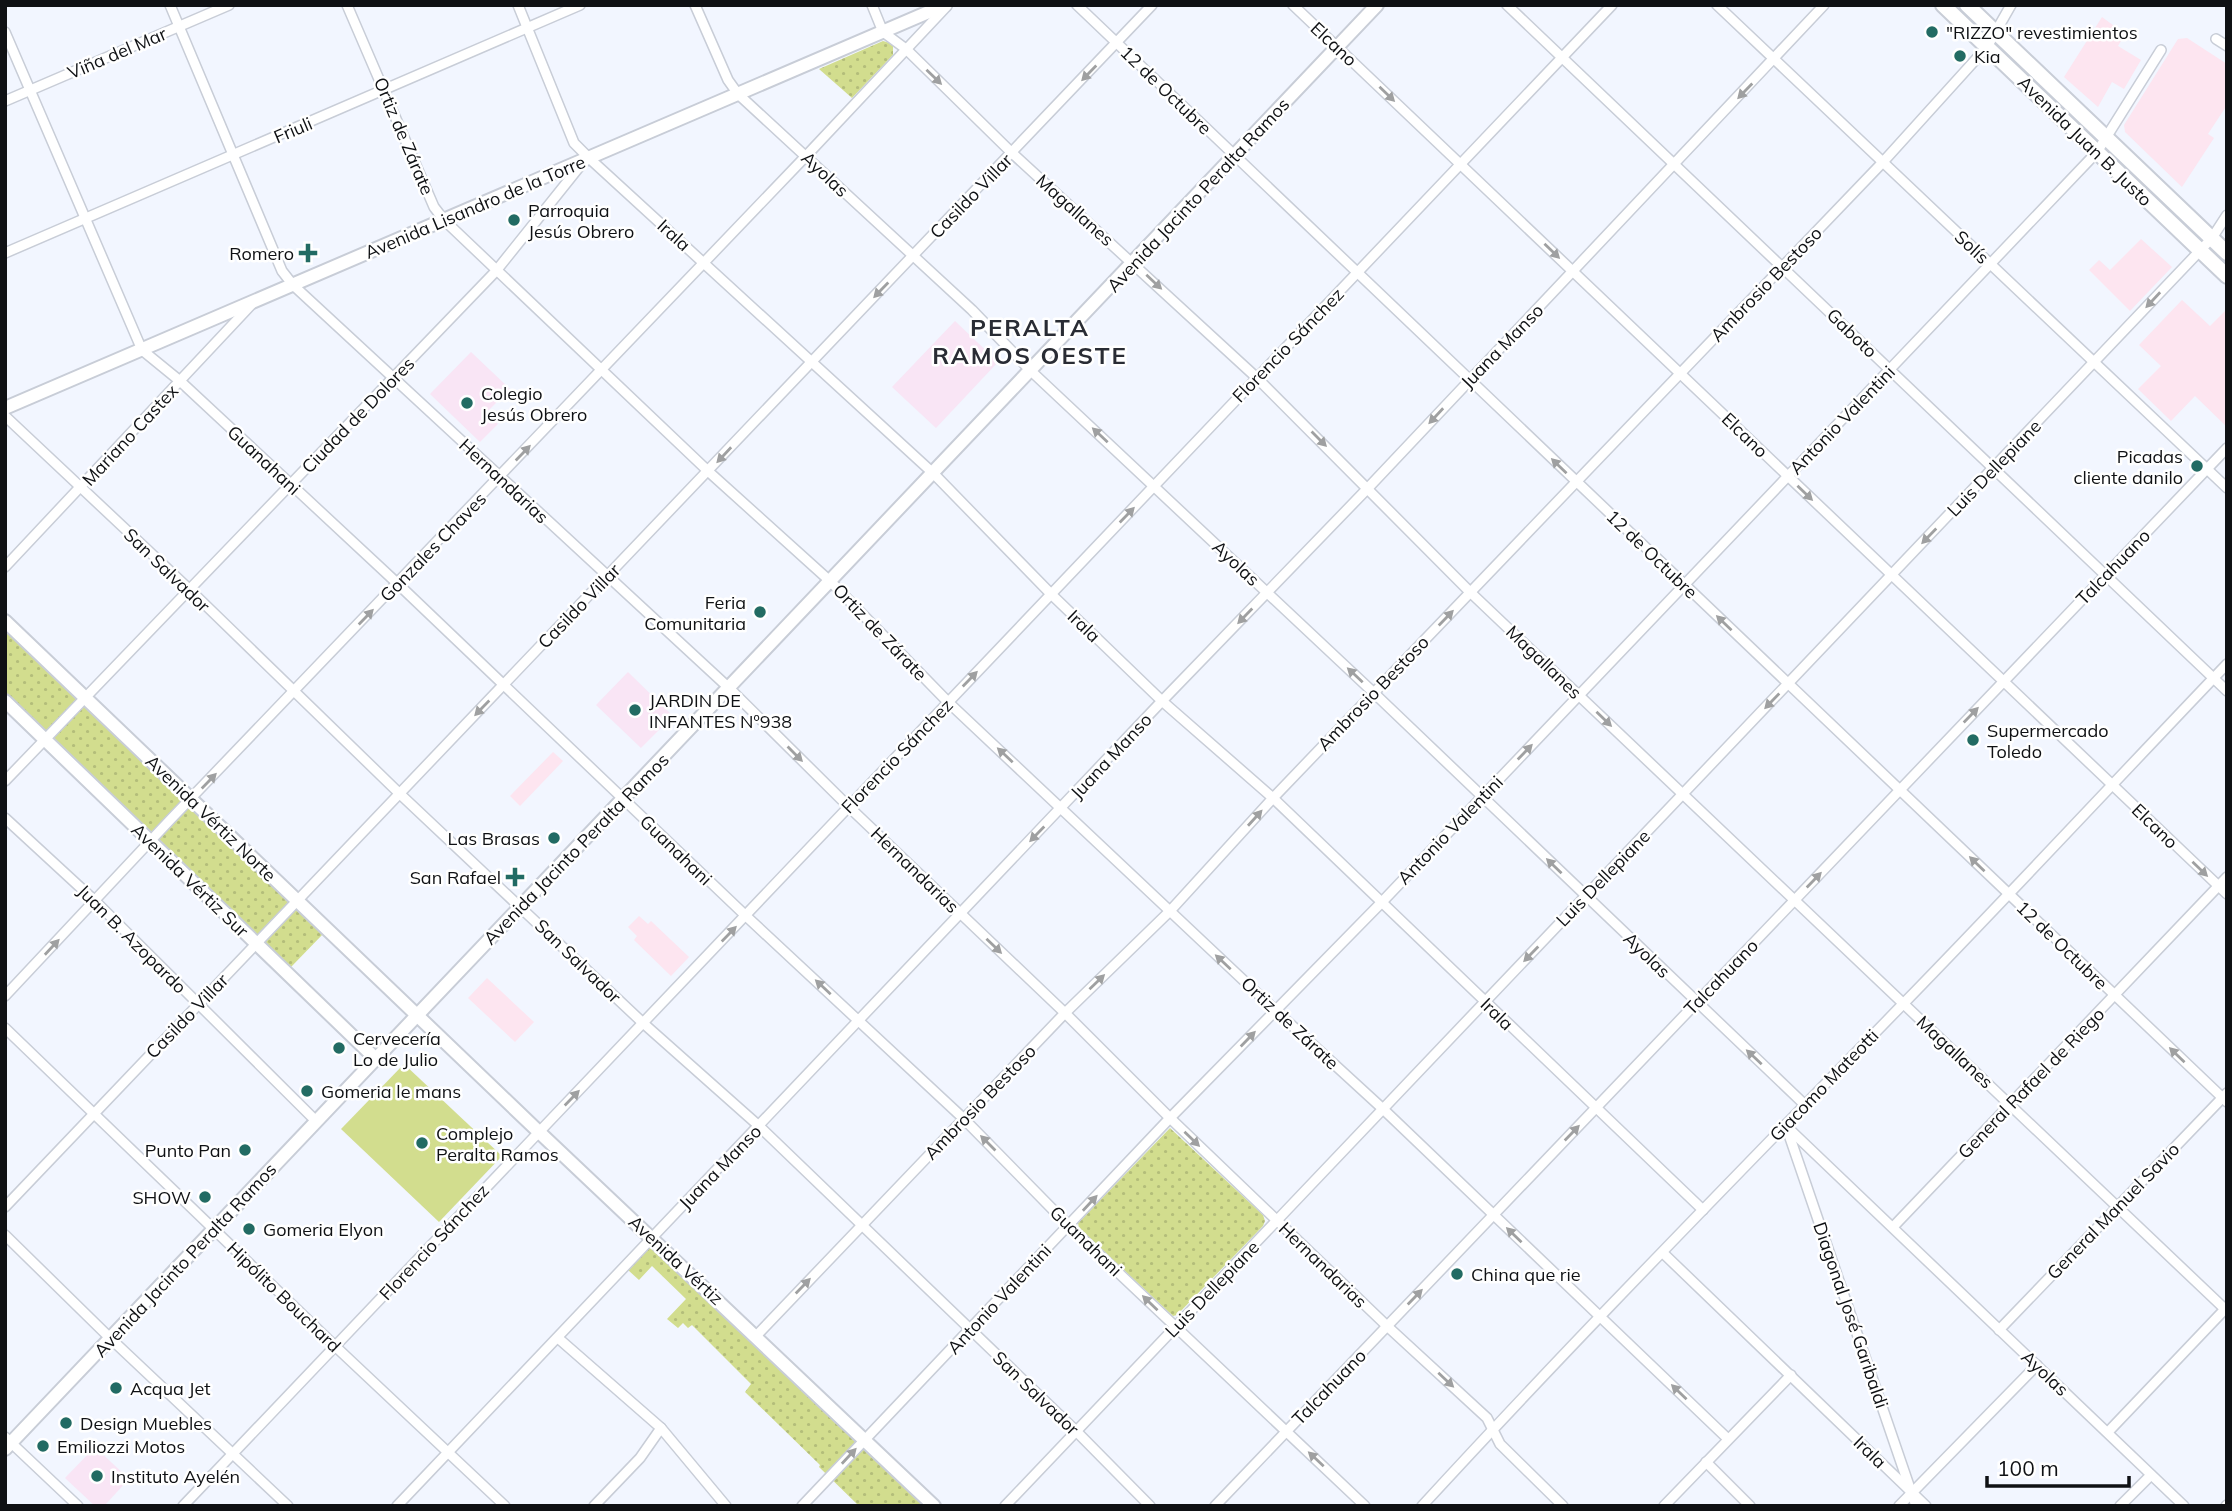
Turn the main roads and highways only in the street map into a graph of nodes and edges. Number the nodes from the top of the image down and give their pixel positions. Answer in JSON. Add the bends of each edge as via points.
{"nodes":[{"id":1,"x":1943,"y":5,"type":"edge"},
{"id":2,"x":1967,"y":5,"type":"edge"},
{"id":3,"x":2227,"y":253,"type":"edge"},
{"id":4,"x":2227,"y":276,"type":"edge"}],
"edges":[{"from":1,"to":4,"type":"main road","name":"Avenida Juan B. Justo"},
{"from":2,"to":3,"type":"main road","name":"Avenida Juan B. Justo"}]}
